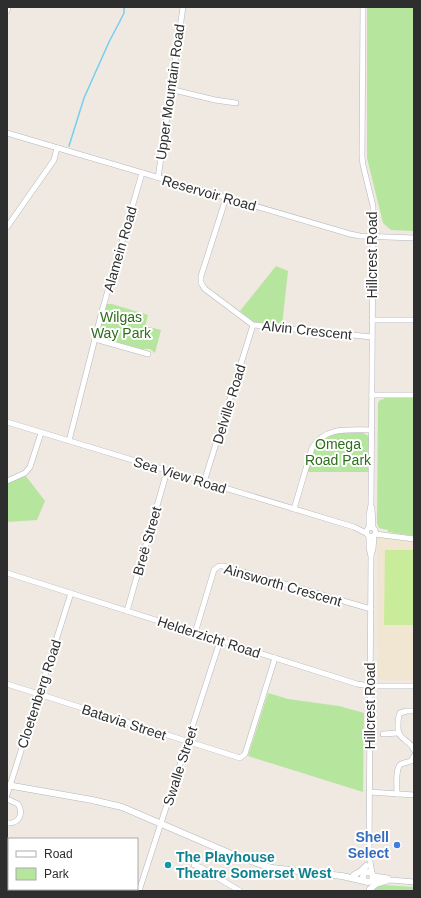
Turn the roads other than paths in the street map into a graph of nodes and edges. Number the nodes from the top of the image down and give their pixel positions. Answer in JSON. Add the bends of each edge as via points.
{"nodes":[{"id":1,"x":8,"y":7,"type":"edge"},
{"id":2,"x":183,"y":7,"type":"edge"},
{"id":3,"x":363,"y":7,"type":"edge"},
{"id":4,"x":7,"y":11,"type":"edge"},
{"id":5,"x":170,"y":89,"type":"junction"},
{"id":6,"x":236,"y":102,"type":"dead end"},
{"id":7,"x":7,"y":133,"type":"edge"},
{"id":8,"x":57,"y":148,"type":"junction"},
{"id":9,"x":142,"y":173,"type":"junction"},
{"id":10,"x":158,"y":178,"type":"junction"},
{"id":11,"x":226,"y":198,"type":"junction"},
{"id":12,"x":7,"y":227,"type":"edge"},
{"id":13,"x":373,"y":237,"type":"junction"},
{"id":14,"x":414,"y":238,"type":"edge"},
{"id":15,"x":372,"y":320,"type":"junction"},
{"id":16,"x":414,"y":320,"type":"edge"},
{"id":17,"x":253,"y":325,"type":"junction"},
{"id":18,"x":372,"y":337,"type":"junction"},
{"id":19,"x":95,"y":339,"type":"junction"},
{"id":20,"x":148,"y":354,"type":"dead end"},
{"id":21,"x":372,"y":395,"type":"junction"},
{"id":22,"x":414,"y":395,"type":"edge"},
{"id":23,"x":7,"y":422,"type":"edge"},
{"id":24,"x":372,"y":430,"type":"junction"},
{"id":25,"x":41,"y":432,"type":"junction"},
{"id":26,"x":69,"y":441,"type":"junction"},
{"id":27,"x":167,"y":471,"type":"junction"},
{"id":28,"x":7,"y":481,"type":"edge"},
{"id":29,"x":204,"y":482,"type":"junction"},
{"id":30,"x":294,"y":509,"type":"junction"},
{"id":31,"x":371,"y":531,"type":"junction"},
{"id":32,"x":414,"y":539,"type":"edge"},
{"id":33,"x":7,"y":573,"type":"edge"},
{"id":34,"x":71,"y":593,"type":"junction"},
{"id":35,"x":371,"y":609,"type":"junction"},
{"id":36,"x":127,"y":611,"type":"junction"},
{"id":37,"x":195,"y":633,"type":"junction"},
{"id":38,"x":220,"y":641,"type":"junction"},
{"id":39,"x":275,"y":658,"type":"junction"},
{"id":40,"x":7,"y":684,"type":"edge"},
{"id":41,"x":370,"y":686,"type":"junction"},
{"id":42,"x":414,"y":686,"type":"edge"},
{"id":43,"x":38,"y":694,"type":"junction"},
{"id":44,"x":414,"y":711,"type":"edge"},
{"id":45,"x":398,"y":733,"type":"junction"},
{"id":46,"x":383,"y":734,"type":"dead end"},
{"id":47,"x":188,"y":742,"type":"junction"},
{"id":48,"x":414,"y":750,"type":"edge"},
{"id":49,"x":414,"y":756,"type":"edge"},
{"id":50,"x":8,"y":786,"type":"edge"},
{"id":51,"x":369,"y":792,"type":"junction"},
{"id":52,"x":397,"y":794,"type":"junction"},
{"id":53,"x":7,"y":795,"type":"edge"},
{"id":54,"x":414,"y":795,"type":"edge"},
{"id":55,"x":7,"y":799,"type":"edge"},
{"id":56,"x":7,"y":823,"type":"edge"},
{"id":57,"x":161,"y":823,"type":"junction"},
{"id":58,"x":369,"y":856,"type":"junction"},
{"id":59,"x":194,"y":865,"type":"dead end"},
{"id":60,"x":366,"y":866,"type":"junction"},
{"id":61,"x":354,"y":875,"type":"junction"},
{"id":62,"x":342,"y":876,"type":"junction"},
{"id":63,"x":368,"y":878,"type":"junction"},
{"id":64,"x":389,"y":880,"type":"junction"},
{"id":65,"x":414,"y":882,"type":"edge"},
{"id":66,"x":369,"y":890,"type":"edge"},
{"id":67,"x":139,"y":891,"type":"edge"},
{"id":68,"x":240,"y":891,"type":"edge"}],
"edges":[{"from":1,"to":4,"type":"street"},
{"from":2,"to":5,"type":"street","name":"Upper Mountain Road"},
{"from":3,"to":13,"type":"street","name":"Hillcrest Road","via":[[362,157],[373,206]]},
{"from":5,"to":6,"type":"street","via":[[215,100]]},
{"from":5,"to":10,"type":"street","name":"Upper Mountain Road"},
{"from":7,"to":8,"type":"street","name":"Reservoir Road"},
{"from":8,"to":9,"type":"street","name":"Reservoir Road"},
{"from":8,"to":12,"type":"street","via":[[54,160]]},
{"from":9,"to":10,"type":"street","name":"Reservoir Road"},
{"from":9,"to":19,"type":"street","name":"Alamein Road"},
{"from":10,"to":11,"type":"street","name":"Reservoir Road"},
{"from":11,"to":13,"type":"street","name":"Reservoir Road","via":[[350,234]]},
{"from":11,"to":17,"type":"street","name":"Alvin Crescent","via":[[201,283],[205,289]]},
{"from":13,"to":14,"type":"street","name":"Reservoir Road"},
{"from":13,"to":15,"type":"street","name":"Hillcrest Road"},
{"from":15,"to":16,"type":"street"},
{"from":15,"to":18,"type":"street","name":"Hillcrest Road"},
{"from":17,"to":18,"type":"street","name":"Alvin Crescent"},
{"from":17,"to":29,"type":"street","name":"Delville Road"},
{"from":18,"to":21,"type":"street","name":"Hillcrest Road"},
{"from":19,"to":20,"type":"street"},
{"from":19,"to":26,"type":"street","name":"Alamein Road"},
{"from":21,"to":22,"type":"street"},
{"from":21,"to":24,"type":"street","name":"Hillcrest Road"},
{"from":23,"to":25,"type":"street","name":"Sea View Road"},
{"from":24,"to":30,"type":"street","via":[[338,430],[324,435],[317,441],[312,448]]},
{"from":24,"to":31,"type":"street","name":"Hillcrest Road","via":[[369,515]]},
{"from":25,"to":26,"type":"street","name":"Sea View Road"},
{"from":25,"to":28,"type":"street","via":[[30,467],[23,474]]},
{"from":26,"to":27,"type":"street","name":"Sea View Road"},
{"from":27,"to":29,"type":"street","name":"Sea View Road"},
{"from":27,"to":36,"type":"street","name":"Breë Street"},
{"from":29,"to":30,"type":"street","name":"Sea View Road"},
{"from":30,"to":31,"type":"street","name":"Sea View Road"},
{"from":31,"to":32,"type":"street","name":"Sea View Road"},
{"from":31,"to":35,"type":"street","name":"Hillcrest Road"},
{"from":33,"to":34,"type":"street","name":"Helderzicht Road"},
{"from":34,"to":36,"type":"street","name":"Helderzicht Road"},
{"from":34,"to":43,"type":"street","name":"Cloetenberg Road"},
{"from":35,"to":37,"type":"street","name":"Ainsworth Crescent","via":[[219,566],[214,570]]},
{"from":35,"to":41,"type":"street","name":"Hillcrest Road"},
{"from":36,"to":37,"type":"street","name":"Helderzicht Road"},
{"from":37,"to":38,"type":"street","name":"Helderzicht Road"},
{"from":38,"to":39,"type":"street","name":"Helderzicht Road"},
{"from":38,"to":47,"type":"street","name":"Swalle Street"},
{"from":39,"to":41,"type":"street","name":"Helderzicht Road"},
{"from":39,"to":47,"type":"street","name":"Batavia Street","via":[[242,757],[236,758]]},
{"from":40,"to":43,"type":"street","name":"Batavia Street"},
{"from":41,"to":42,"type":"street","name":"Helderzicht Road"},
{"from":41,"to":51,"type":"street","name":"Hillcrest Road"},
{"from":43,"to":47,"type":"street","name":"Batavia Street"},
{"from":43,"to":50,"type":"street","name":"Cloetenberg Road"},
{"from":44,"to":45,"type":"street","via":[[402,712],[399,715]]},
{"from":45,"to":46,"type":"street"},
{"from":45,"to":48,"type":"street"},
{"from":47,"to":57,"type":"street","name":"Swalle Street"},
{"from":49,"to":52,"type":"street","via":[[411,761],[399,767]]},
{"from":50,"to":53,"type":"street","name":"Cloetenberg Road"},
{"from":50,"to":57,"type":"street","via":[[104,802]]},
{"from":51,"to":52,"type":"street"},
{"from":51,"to":58,"type":"street","name":"Hillcrest Road"},
{"from":52,"to":54,"type":"street"},
{"from":55,"to":56,"type":"street","via":[[18,804],[20,811],[17,822]]},
{"from":57,"to":62,"type":"street","via":[[236,856],[272,868]]},
{"from":57,"to":67,"type":"street","name":"Swalle Street"},
{"from":58,"to":60,"type":"street","name":"Hillcrest Road"},
{"from":58,"to":63,"type":"street","name":"Hillcrest Road"},
{"from":59,"to":68,"type":"street"},
{"from":60,"to":61,"type":"street"},
{"from":60,"to":63,"type":"street","name":"Hillcrest Road"},
{"from":61,"to":62,"type":"street"},
{"from":61,"to":63,"type":"street"},
{"from":62,"to":63,"type":"street"},
{"from":63,"to":64,"type":"street"},
{"from":63,"to":66,"type":"street","name":"Hillcrest Road"},
{"from":64,"to":65,"type":"street"},
{"from":64,"to":66,"type":"street","via":[[376,884]]}]}
